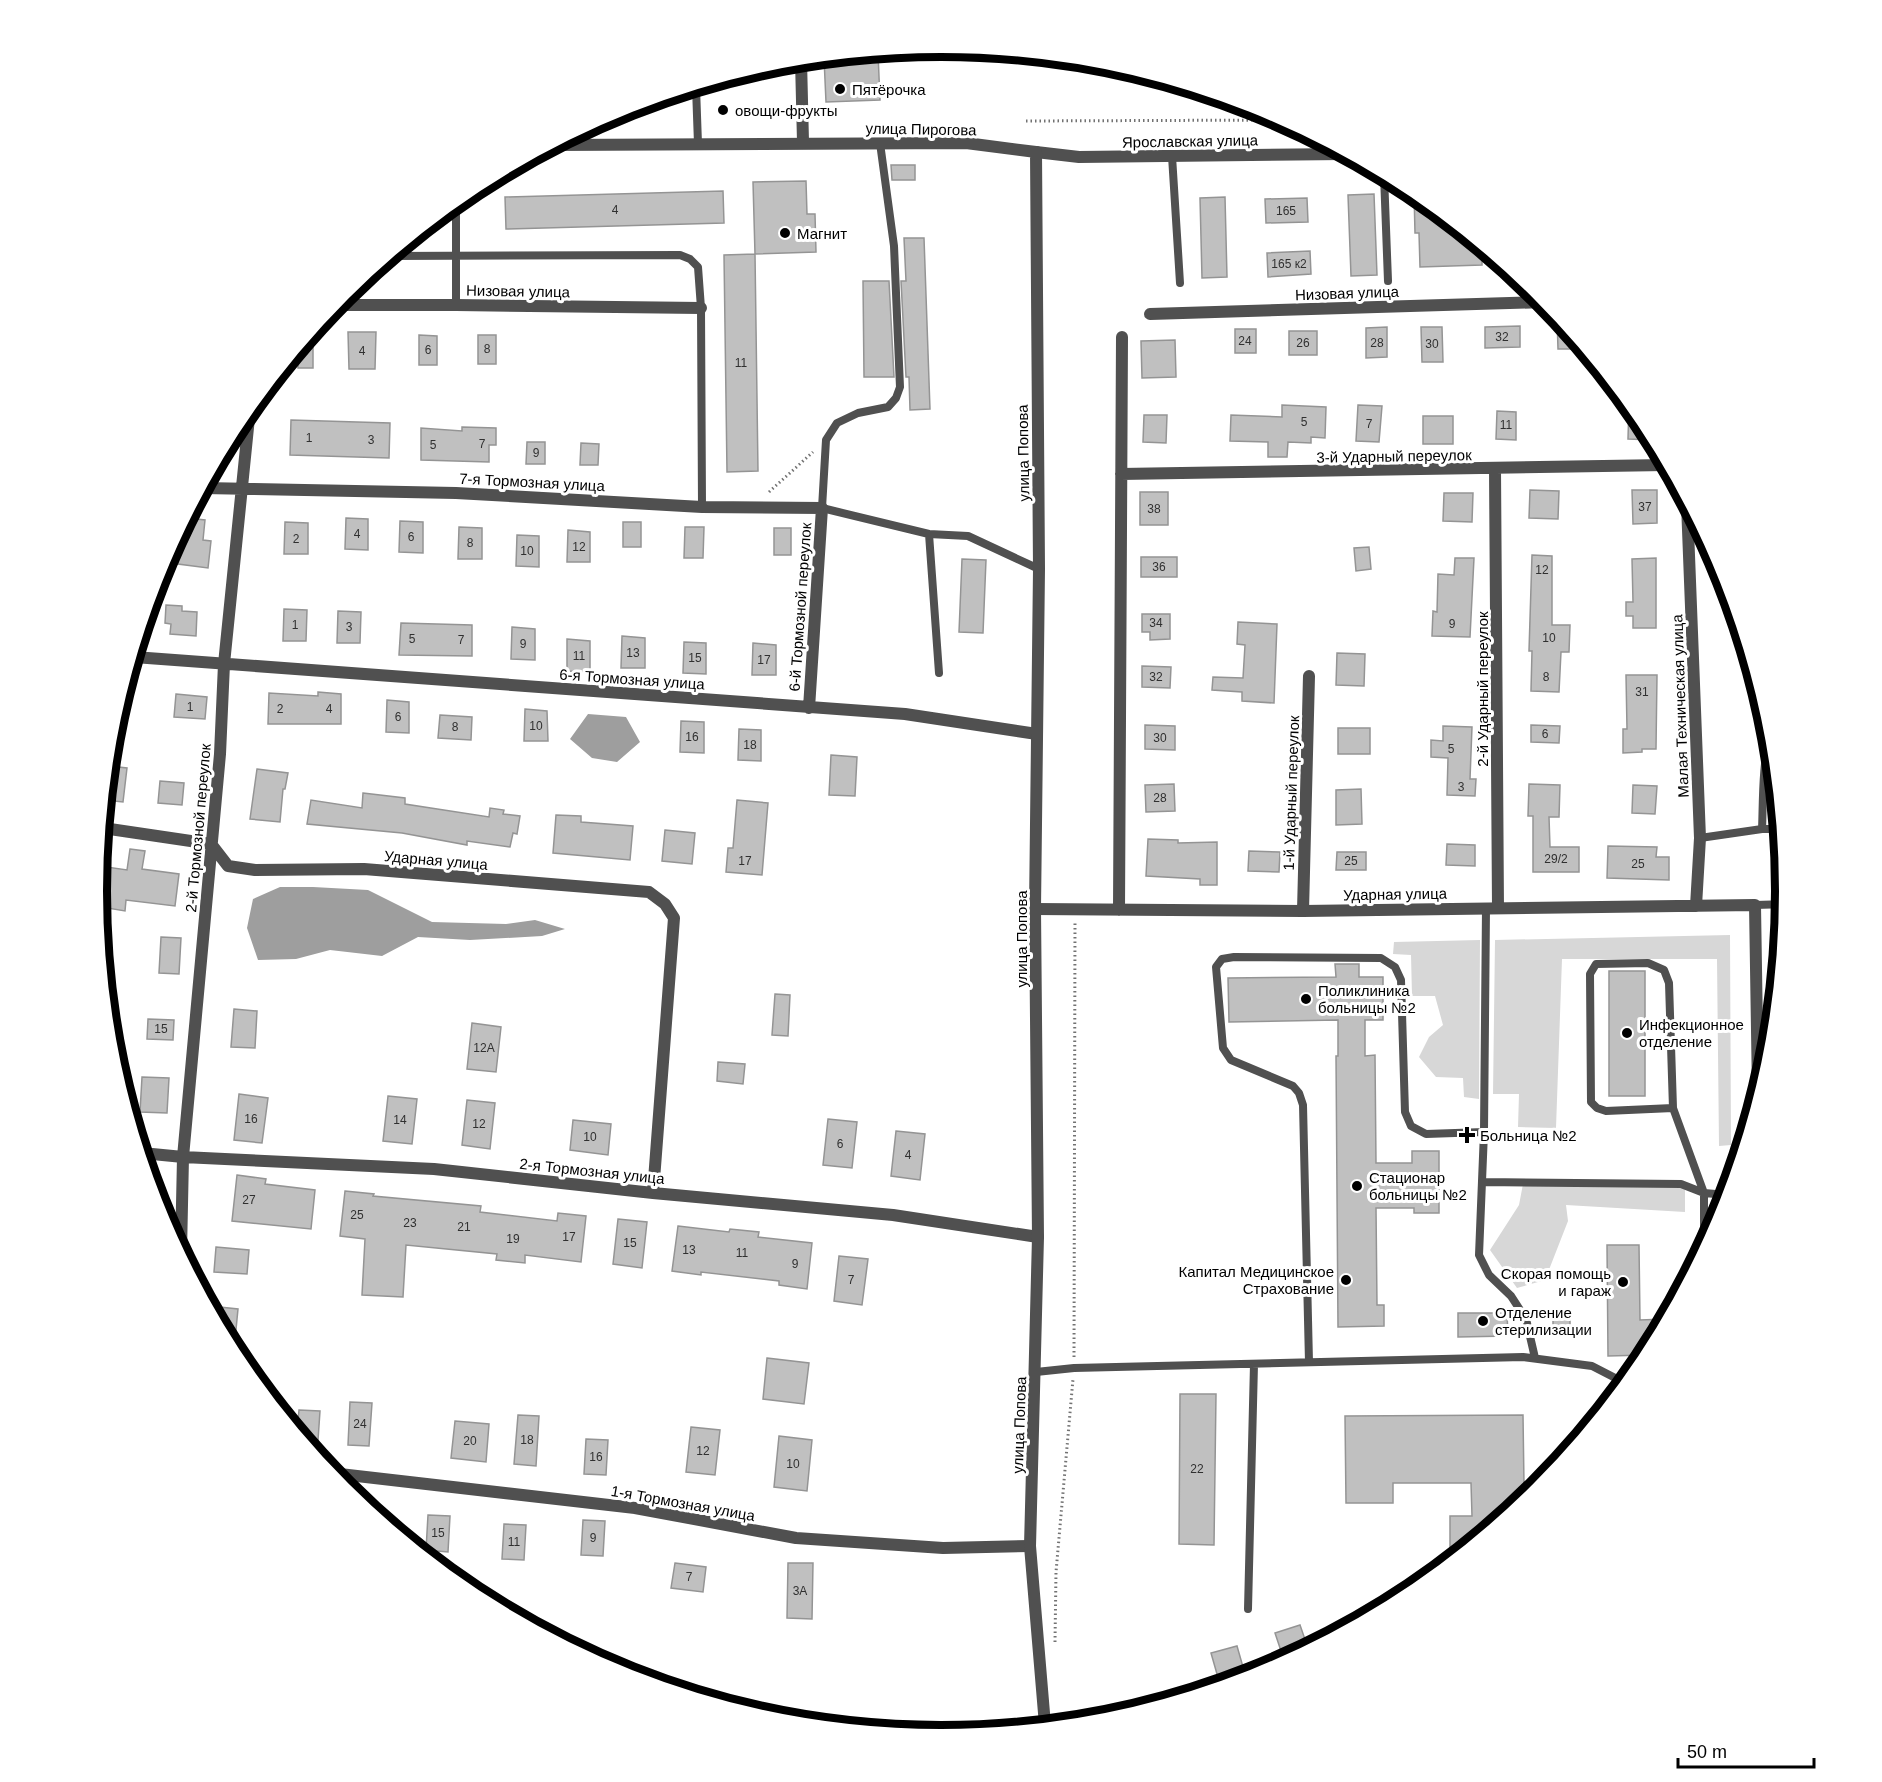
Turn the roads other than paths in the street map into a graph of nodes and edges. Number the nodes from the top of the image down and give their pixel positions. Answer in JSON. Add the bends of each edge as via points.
{"nodes":[{"id":1,"x":801,"y":69,"type":"edge"},
{"id":2,"x":696,"y":94,"type":"edge"},
{"id":3,"x":803,"y":142,"type":"junction"},
{"id":4,"x":880,"y":143,"type":"junction"},
{"id":5,"x":698,"y":144,"type":"junction"},
{"id":6,"x":568,"y":145,"type":"edge"},
{"id":7,"x":1036,"y":152,"type":"junction"},
{"id":8,"x":1331,"y":154,"type":"edge"},
{"id":9,"x":1173,"y":156,"type":"junction"},
{"id":10,"x":1384,"y":186,"type":"edge"},
{"id":11,"x":456,"y":213,"type":"edge"},
{"id":12,"x":400,"y":256,"type":"edge"},
{"id":13,"x":456,"y":257,"type":"junction"},
{"id":14,"x":1388,"y":281,"type":"dead end"},
{"id":15,"x":1180,"y":283,"type":"dead end"},
{"id":16,"x":1532,"y":302,"type":"edge"},
{"id":17,"x":347,"y":305,"type":"edge"},
{"id":18,"x":456,"y":305,"type":"junction"},
{"id":19,"x":701,"y":308,"type":"junction"},
{"id":20,"x":1150,"y":314,"type":"dead end"},
{"id":21,"x":1122,"y":337,"type":"dead end"},
{"id":22,"x":248,"y":428,"type":"edge"},
{"id":23,"x":1657,"y":465,"type":"edge"},
{"id":24,"x":1495,"y":469,"type":"junction"},
{"id":25,"x":1121,"y":474,"type":"junction"},
{"id":26,"x":211,"y":488,"type":"edge"},
{"id":27,"x":241,"y":490,"type":"junction"},
{"id":28,"x":702,"y":507,"type":"junction"},
{"id":29,"x":822,"y":508,"type":"junction"},
{"id":30,"x":1688,"y":519,"type":"edge"},
{"id":31,"x":929,"y":534,"type":"junction"},
{"id":32,"x":1039,"y":569,"type":"junction"},
{"id":33,"x":140,"y":657,"type":"edge"},
{"id":34,"x":224,"y":664,"type":"junction"},
{"id":35,"x":939,"y":673,"type":"dead end"},
{"id":36,"x":1309,"y":676,"type":"dead end"},
{"id":37,"x":809,"y":708,"type":"junction"},
{"id":38,"x":1037,"y":734,"type":"junction"},
{"id":39,"x":1766,"y":767,"type":"edge"},
{"id":40,"x":110,"y":829,"type":"edge"},
{"id":41,"x":1762,"y":829,"type":"junction"},
{"id":42,"x":1772,"y":829,"type":"edge"},
{"id":43,"x":1700,"y":838,"type":"junction"},
{"id":44,"x":211,"y":844,"type":"junction"},
{"id":45,"x":1755,"y":904,"type":"junction"},
{"id":46,"x":1775,"y":904,"type":"edge"},
{"id":47,"x":1696,"y":906,"type":"junction"},
{"id":48,"x":1492,"y":908,"type":"junction"},
{"id":49,"x":1035,"y":909,"type":"junction"},
{"id":50,"x":1119,"y":910,"type":"junction"},
{"id":51,"x":1302,"y":910,"type":"junction"},
{"id":52,"x":1757,"y":1061,"type":"edge"},
{"id":53,"x":1673,"y":1108,"type":"junction"},
{"id":54,"x":1485,"y":1132,"type":"junction"},
{"id":55,"x":149,"y":1154,"type":"edge"},
{"id":56,"x":183,"y":1157,"type":"junction"},
{"id":57,"x":1483,"y":1182,"type":"junction"},
{"id":58,"x":653,"y":1193,"type":"junction"},
{"id":59,"x":1704,"y":1193,"type":"junction"},
{"id":60,"x":1718,"y":1194,"type":"edge"},
{"id":61,"x":1704,"y":1227,"type":"edge"},
{"id":62,"x":181,"y":1235,"type":"edge"},
{"id":63,"x":1038,"y":1237,"type":"junction"},
{"id":64,"x":1535,"y":1358,"type":"junction"},
{"id":65,"x":1309,"y":1362,"type":"junction"},
{"id":66,"x":1254,"y":1364,"type":"junction"},
{"id":67,"x":1036,"y":1372,"type":"junction"},
{"id":68,"x":1617,"y":1379,"type":"edge"},
{"id":69,"x":345,"y":1475,"type":"edge"},
{"id":70,"x":1030,"y":1546,"type":"junction"},
{"id":71,"x":1248,"y":1609,"type":"dead end"},
{"id":72,"x":1044,"y":1719,"type":"edge"}],
"edges":[{"from":1,"to":3,"type":"street"},
{"from":2,"to":5,"type":"lane"},
{"from":3,"to":4,"type":"street","name":"улица Пирогова"},
{"from":3,"to":5,"type":"street","name":"улица Пирогова"},
{"from":4,"to":7,"type":"street","name":"улица Пирогова","via":[[966,143]]},
{"from":4,"to":29,"type":"lane","via":[[894,246],[900,387],[888,407],[858,413],[837,423],[826,440]]},
{"from":5,"to":6,"type":"street","name":"улица Пирогова"},
{"from":7,"to":9,"type":"street","name":"Ярославская улица","via":[[1080,157]]},
{"from":7,"to":32,"type":"street","name":"улица Попова"},
{"from":8,"to":9,"type":"street","name":"Ярославская улица"},
{"from":9,"to":15,"type":"lane"},
{"from":10,"to":14,"type":"lane"},
{"from":11,"to":13,"type":"lane"},
{"from":12,"to":13,"type":"lane"},
{"from":13,"to":18,"type":"lane"},
{"from":13,"to":19,"type":"lane","via":[[680,255],[698,267]]},
{"from":16,"to":20,"type":"street","name":"Низовая улица"},
{"from":17,"to":18,"type":"street","name":"Низовая улица"},
{"from":18,"to":19,"type":"street","name":"Низовая улица"},
{"from":19,"to":28,"type":"lane"},
{"from":21,"to":25,"type":"street"},
{"from":22,"to":27,"type":"street","name":"2-й Тормозной переулок"},
{"from":23,"to":24,"type":"street","name":"3-й Ударный переулок"},
{"from":24,"to":25,"type":"street","name":"3-й Ударный переулок"},
{"from":24,"to":48,"type":"street","name":"2-й Ударный переулок"},
{"from":25,"to":50,"type":"street"},
{"from":26,"to":27,"type":"street","name":"7-я Тормозная улица"},
{"from":27,"to":28,"type":"street","name":"7-я Тормозная улица","via":[[456,493]]},
{"from":27,"to":34,"type":"street","name":"2-й Тормозной переулок"},
{"from":28,"to":29,"type":"street","name":"7-я Тормозная улица"},
{"from":29,"to":31,"type":"lane"},
{"from":29,"to":37,"type":"street","name":"6-й Тормозной переулок"},
{"from":30,"to":43,"type":"street","name":"Малая Техническая улица"},
{"from":31,"to":32,"type":"lane","via":[[968,537]]},
{"from":31,"to":35,"type":"lane"},
{"from":32,"to":38,"type":"street","name":"улица Попова"},
{"from":33,"to":34,"type":"street","name":"6-я Тормозная улица"},
{"from":34,"to":37,"type":"street","name":"6-я Тормозная улица"},
{"from":34,"to":44,"type":"street","name":"2-й Тормозной переулок"},
{"from":36,"to":51,"type":"street","name":"1-й Ударный переулок"},
{"from":37,"to":38,"type":"street","name":"6-я Тормозная улица","via":[[905,714]]},
{"from":38,"to":49,"type":"street","name":"улица Попова"},
{"from":39,"to":41,"type":"lane"},
{"from":40,"to":44,"type":"street"},
{"from":41,"to":42,"type":"lane"},
{"from":41,"to":43,"type":"lane"},
{"from":43,"to":47,"type":"street","name":"Малая Техническая улица"},
{"from":44,"to":56,"type":"street","name":"2-й Тормозной переулок"},
{"from":44,"to":58,"type":"street","name":"Ударная улица","via":[[228,866],[255,870],[364,869],[649,892],[665,904],[674,918]]},
{"from":45,"to":46,"type":"lane"},
{"from":45,"to":47,"type":"street","name":"Ударная улица"},
{"from":45,"to":52,"type":"street"},
{"from":47,"to":48,"type":"street","name":"Ударная улица"},
{"from":48,"to":51,"type":"street","name":"Ударная улица"},
{"from":48,"to":54,"type":"lane"},
{"from":49,"to":50,"type":"street","name":"Ударная улица"},
{"from":49,"to":63,"type":"street","name":"улица Попова"},
{"from":50,"to":51,"type":"street","name":"Ударная улица"},
{"from":53,"to":53,"type":"lane","via":[[1606,1111],[1591,1102],[1590,974],[1596,964],[1648,963],[1664,970],[1669,983]]},
{"from":53,"to":59,"type":"lane"},
{"from":54,"to":57,"type":"lane"},
{"from":54,"to":65,"type":"lane","via":[[1426,1134],[1412,1126],[1405,1112],[1401,980],[1395,967],[1381,958],[1222,959],[1216,967],[1223,1048],[1231,1060],[1293,1086],[1303,1105]]},
{"from":55,"to":56,"type":"street","name":"2-я Тормозная улица"},
{"from":56,"to":58,"type":"street","name":"2-я Тормозная улица","via":[[434,1169]]},
{"from":56,"to":62,"type":"street","name":"2-й Тормозной переулок"},
{"from":57,"to":59,"type":"lane","via":[[1681,1184]]},
{"from":57,"to":64,"type":"lane","via":[[1479,1255],[1489,1275],[1511,1296],[1526,1319]]},
{"from":58,"to":63,"type":"street","name":"2-я Тормозная улица","via":[[893,1215]]},
{"from":59,"to":60,"type":"lane"},
{"from":59,"to":61,"type":"lane"},
{"from":63,"to":67,"type":"street","name":"улица Попова"},
{"from":64,"to":65,"type":"lane"},
{"from":64,"to":68,"type":"lane","via":[[1592,1366]]},
{"from":65,"to":66,"type":"lane"},
{"from":66,"to":67,"type":"lane"},
{"from":66,"to":71,"type":"lane"},
{"from":67,"to":70,"type":"street","name":"улица Попова"},
{"from":69,"to":70,"type":"street","name":"1-я Тормозная улица","via":[[635,1508],[796,1538],[935,1548]]},
{"from":70,"to":72,"type":"street","name":"улица Попова"}]}
